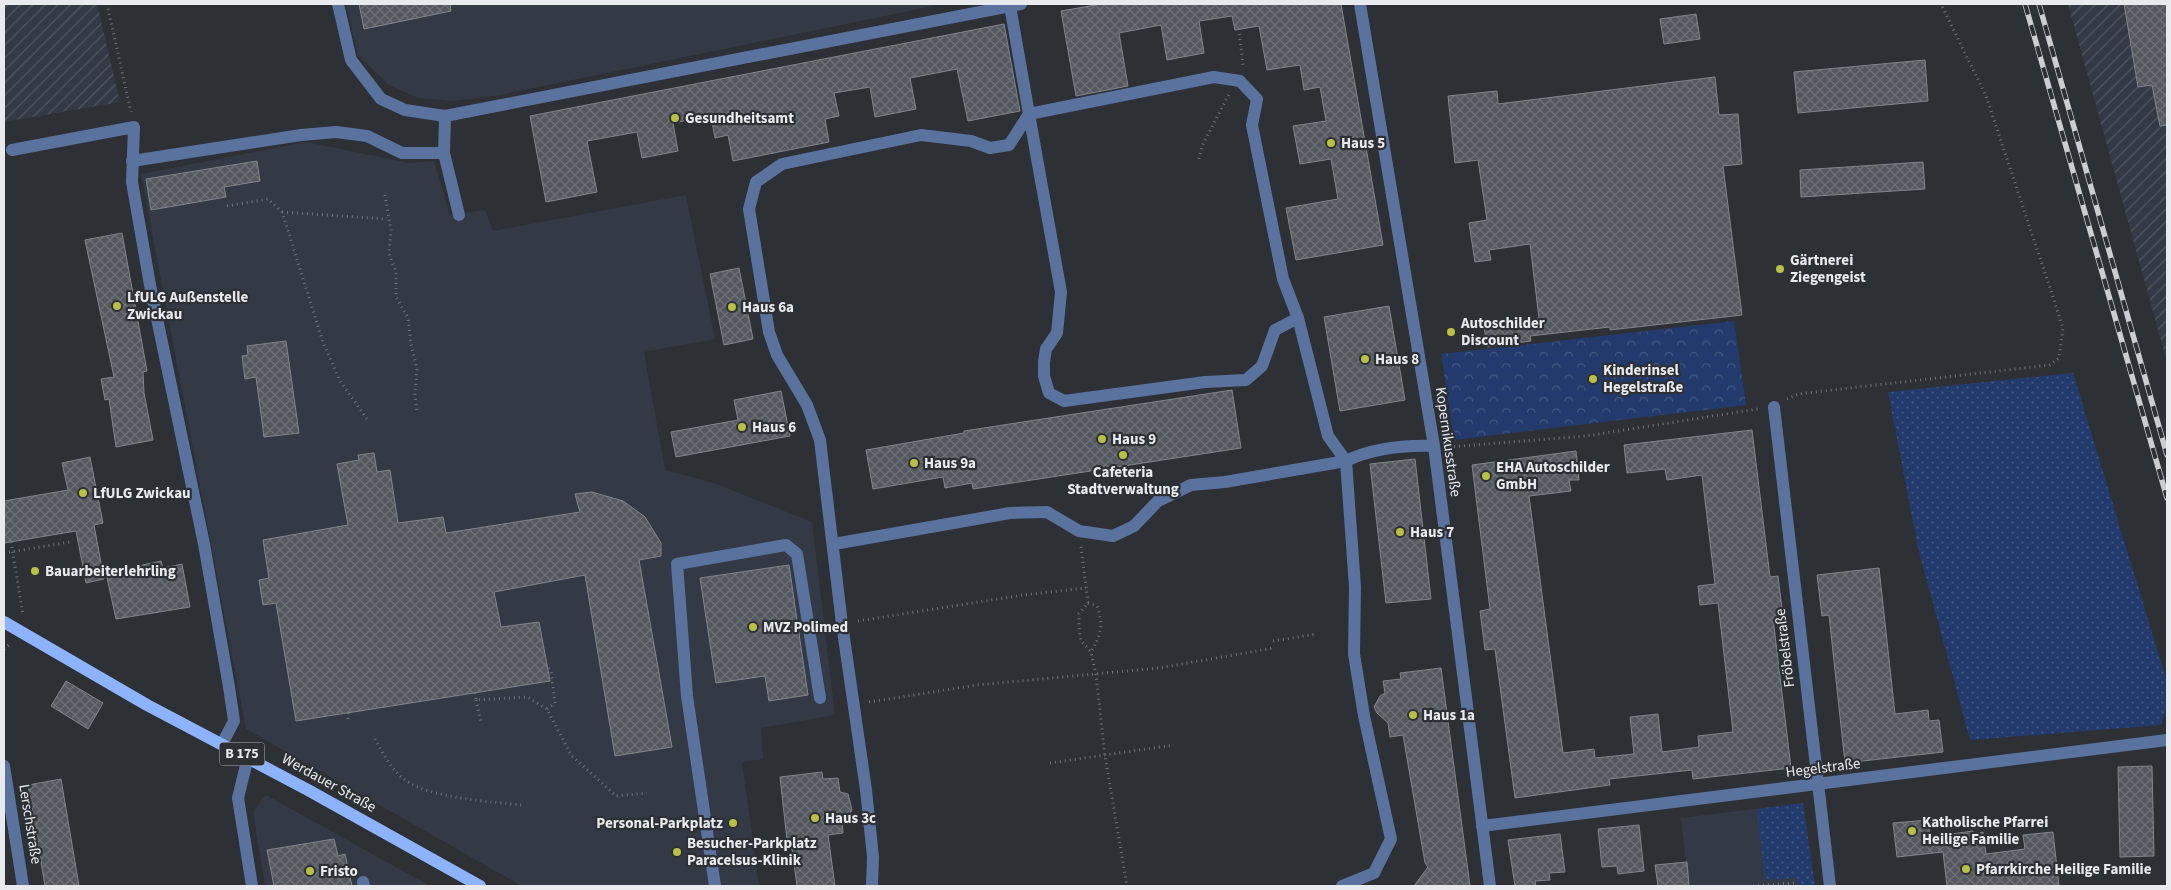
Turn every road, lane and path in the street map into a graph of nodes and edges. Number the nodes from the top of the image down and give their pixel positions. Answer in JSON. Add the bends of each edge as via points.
{"nodes":[{"id":1,"x":107,"y":4,"type":"edge"},
{"id":2,"x":338,"y":4,"type":"edge"},
{"id":3,"x":1360,"y":4,"type":"edge"},
{"id":4,"x":1942,"y":4,"type":"edge"},
{"id":5,"x":1016,"y":5,"type":"edge"},
{"id":6,"x":1029,"y":114,"type":"junction"},
{"id":7,"x":445,"y":116,"type":"junction"},
{"id":8,"x":134,"y":127,"type":"junction"},
{"id":9,"x":12,"y":150,"type":"dead end"},
{"id":10,"x":444,"y":153,"type":"junction"},
{"id":11,"x":132,"y":161,"type":"junction"},
{"id":12,"x":385,"y":195,"type":"dead end"},
{"id":13,"x":227,"y":206,"type":"dead end"},
{"id":14,"x":282,"y":212,"type":"junction"},
{"id":15,"x":459,"y":214,"type":"dead end"},
{"id":16,"x":387,"y":219,"type":"junction"},
{"id":17,"x":1298,"y":318,"type":"junction"},
{"id":18,"x":1774,"y":407,"type":"junction"},
{"id":19,"x":417,"y":413,"type":"dead end"},
{"id":20,"x":367,"y":419,"type":"dead end"},
{"id":21,"x":1434,"y":446,"type":"junction"},
{"id":22,"x":1346,"y":461,"type":"junction"},
{"id":23,"x":1079,"y":531,"type":"junction"},
{"id":24,"x":10,"y":542,"type":"dead end"},
{"id":25,"x":70,"y":542,"type":"dead end"},
{"id":26,"x":834,"y":544,"type":"junction"},
{"id":27,"x":12,"y":552,"type":"junction"},
{"id":28,"x":4,"y":553,"type":"edge"},
{"id":29,"x":1086,"y":588,"type":"junction"},
{"id":30,"x":1088,"y":603,"type":"junction"},
{"id":31,"x":4,"y":622,"type":"edge"},
{"id":32,"x":842,"y":624,"type":"junction"},
{"id":33,"x":23,"y":633,"type":"junction"},
{"id":34,"x":1317,"y":634,"type":"dead end"},
{"id":35,"x":1273,"y":641,"type":"dead end"},
{"id":36,"x":1274,"y":648,"type":"dead end"},
{"id":37,"x":1091,"y":652,"type":"junction"},
{"id":38,"x":547,"y":666,"type":"dead end"},
{"id":39,"x":1096,"y":675,"type":"junction"},
{"id":40,"x":475,"y":693,"type":"dead end"},
{"id":41,"x":820,"y":698,"type":"dead end"},
{"id":42,"x":476,"y":700,"type":"junction"},
{"id":43,"x":854,"y":705,"type":"junction"},
{"id":44,"x":547,"y":709,"type":"junction"},
{"id":45,"x":348,"y":713,"type":"dead end"},
{"id":46,"x":348,"y":720,"type":"dead end"},
{"id":47,"x":481,"y":722,"type":"dead end"},
{"id":48,"x":374,"y":739,"type":"dead end"},
{"id":49,"x":2167,"y":740,"type":"edge"},
{"id":50,"x":222,"y":744,"type":"junction"},
{"id":51,"x":1174,"y":746,"type":"dead end"},
{"id":52,"x":1106,"y":756,"type":"junction"},
{"id":53,"x":248,"y":758,"type":"junction"},
{"id":54,"x":1050,"y":762,"type":"dead end"},
{"id":55,"x":4,"y":766,"type":"edge"},
{"id":56,"x":1818,"y":785,"type":"junction"},
{"id":57,"x":647,"y":793,"type":"dead end"},
{"id":58,"x":522,"y":805,"type":"dead end"},
{"id":59,"x":1482,"y":826,"type":"junction"},
{"id":60,"x":23,"y":886,"type":"edge"},
{"id":61,"x":252,"y":886,"type":"edge"},
{"id":62,"x":480,"y":886,"type":"edge"},
{"id":63,"x":716,"y":886,"type":"edge"},
{"id":64,"x":872,"y":886,"type":"edge"},
{"id":65,"x":1127,"y":886,"type":"edge"},
{"id":66,"x":1342,"y":886,"type":"edge"},
{"id":67,"x":1490,"y":886,"type":"edge"},
{"id":68,"x":1753,"y":886,"type":"edge"},
{"id":69,"x":1796,"y":886,"type":"edge"},
{"id":70,"x":1830,"y":886,"type":"edge"}],
"edges":[{"from":1,"to":8,"type":"path"},
{"from":2,"to":7,"type":"street","via":[[350,60],[381,99],[405,110]]},
{"from":3,"to":21,"type":"street","name":"Kopernikusstraße"},
{"from":4,"to":18,"type":"path","via":[[1986,96],[2050,288],[2063,328],[2059,358],[2050,365],[1798,394]]},
{"from":5,"to":6,"type":"street"},
{"from":5,"to":7,"type":"street"},
{"from":6,"to":17,"type":"street","via":[[1214,77],[1240,81],[1257,99],[1252,124],[1264,189],[1283,279]]},
{"from":6,"to":17,"type":"street","via":[[1061,292],[1057,333],[1046,349],[1044,362],[1049,393],[1064,401],[1206,382],[1246,380],[1262,366],[1275,330]]},
{"from":6,"to":26,"type":"street","via":[[1009,145],[990,148],[971,141],[921,135],[782,164],[756,182],[749,209],[769,332],[776,355],[807,405],[820,440]]},
{"from":7,"to":10,"type":"street"},
{"from":8,"to":9,"type":"street"},
{"from":8,"to":11,"type":"street"},
{"from":10,"to":11,"type":"street","via":[[402,153],[367,136],[336,132]]},
{"from":10,"to":15,"type":"street"},
{"from":11,"to":50,"type":"street","via":[[132,182],[150,285],[222,639],[234,721]]},
{"from":12,"to":16,"type":"path"},
{"from":13,"to":14,"type":"path","via":[[268,199]]},
{"from":14,"to":16,"type":"path"},
{"from":14,"to":20,"type":"path","via":[[323,342],[340,382]]},
{"from":16,"to":19,"type":"path","via":[[391,230],[389,254],[396,272],[396,296],[408,318],[417,369]]},
{"from":17,"to":22,"type":"street","via":[[1328,436]]},
{"from":18,"to":21,"type":"path","via":[[1586,436],[1455,448]]},
{"from":18,"to":56,"type":"street","name":"Fröbelstraße"},
{"from":21,"to":22,"type":"street","via":[[1412,445],[1362,453]]},
{"from":21,"to":59,"type":"street","name":"Kopernikusstraße"},
{"from":22,"to":23,"type":"street","via":[[1191,485],[1158,501],[1134,526],[1113,536]]},
{"from":22,"to":66,"type":"street","via":[[1355,587],[1354,654],[1391,840],[1374,873]]},
{"from":23,"to":26,"type":"street","via":[[1047,512],[1010,513]]},
{"from":23,"to":29,"type":"path"},
{"from":24,"to":27,"type":"path"},
{"from":25,"to":27,"type":"path"},
{"from":26,"to":32,"type":"street"},
{"from":27,"to":28,"type":"path"},
{"from":27,"to":33,"type":"path","via":[[22,606]]},
{"from":29,"to":30,"type":"path"},
{"from":29,"to":32,"type":"path"},
{"from":30,"to":37,"type":"path","via":[[1079,614],[1079,628],[1081,641]]},
{"from":30,"to":37,"type":"path","via":[[1097,606],[1102,619],[1101,633]]},
{"from":31,"to":33,"type":"main road","name":"Werdauer Straße","number":"B 175"},
{"from":32,"to":43,"type":"street"},
{"from":33,"to":50,"type":"main road","name":"Werdauer Straße","number":"B 175"},
{"from":34,"to":35,"type":"path"},
{"from":36,"to":39,"type":"path","via":[[1159,668]]},
{"from":37,"to":39,"type":"path"},
{"from":38,"to":44,"type":"path","via":[[551,671],[555,703]]},
{"from":39,"to":43,"type":"path","via":[[977,685]]},
{"from":39,"to":52,"type":"path"},
{"from":40,"to":42,"type":"path"},
{"from":41,"to":63,"type":"street","via":[[797,554],[786,545],[677,564],[687,696]]},
{"from":42,"to":44,"type":"path","via":[[527,697]]},
{"from":42,"to":47,"type":"path"},
{"from":43,"to":64,"type":"street","via":[[873,856]]},
{"from":44,"to":57,"type":"path","via":[[571,756],[616,796]]},
{"from":45,"to":46,"type":"path"},
{"from":48,"to":58,"type":"path","via":[[404,780],[432,791],[477,801]]},
{"from":49,"to":56,"type":"street","name":"Hegelstraße"},
{"from":50,"to":53,"type":"main road","name":"Werdauer Straße","number":"B 175"},
{"from":51,"to":52,"type":"path"},
{"from":52,"to":54,"type":"path"},
{"from":52,"to":65,"type":"path"},
{"from":53,"to":61,"type":"street","via":[[238,798]]},
{"from":53,"to":62,"type":"main road","name":"Werdauer Straße","number":"B 175"},
{"from":55,"to":60,"type":"street","name":"Lerschstraße"},
{"from":56,"to":59,"type":"street","name":"Hegelstraße"},
{"from":56,"to":70,"type":"street","name":"Fröbelstraße"},
{"from":59,"to":67,"type":"street","name":"Kopernikusstraße"},
{"from":68,"to":69,"type":"path","via":[[1795,883]]}]}
